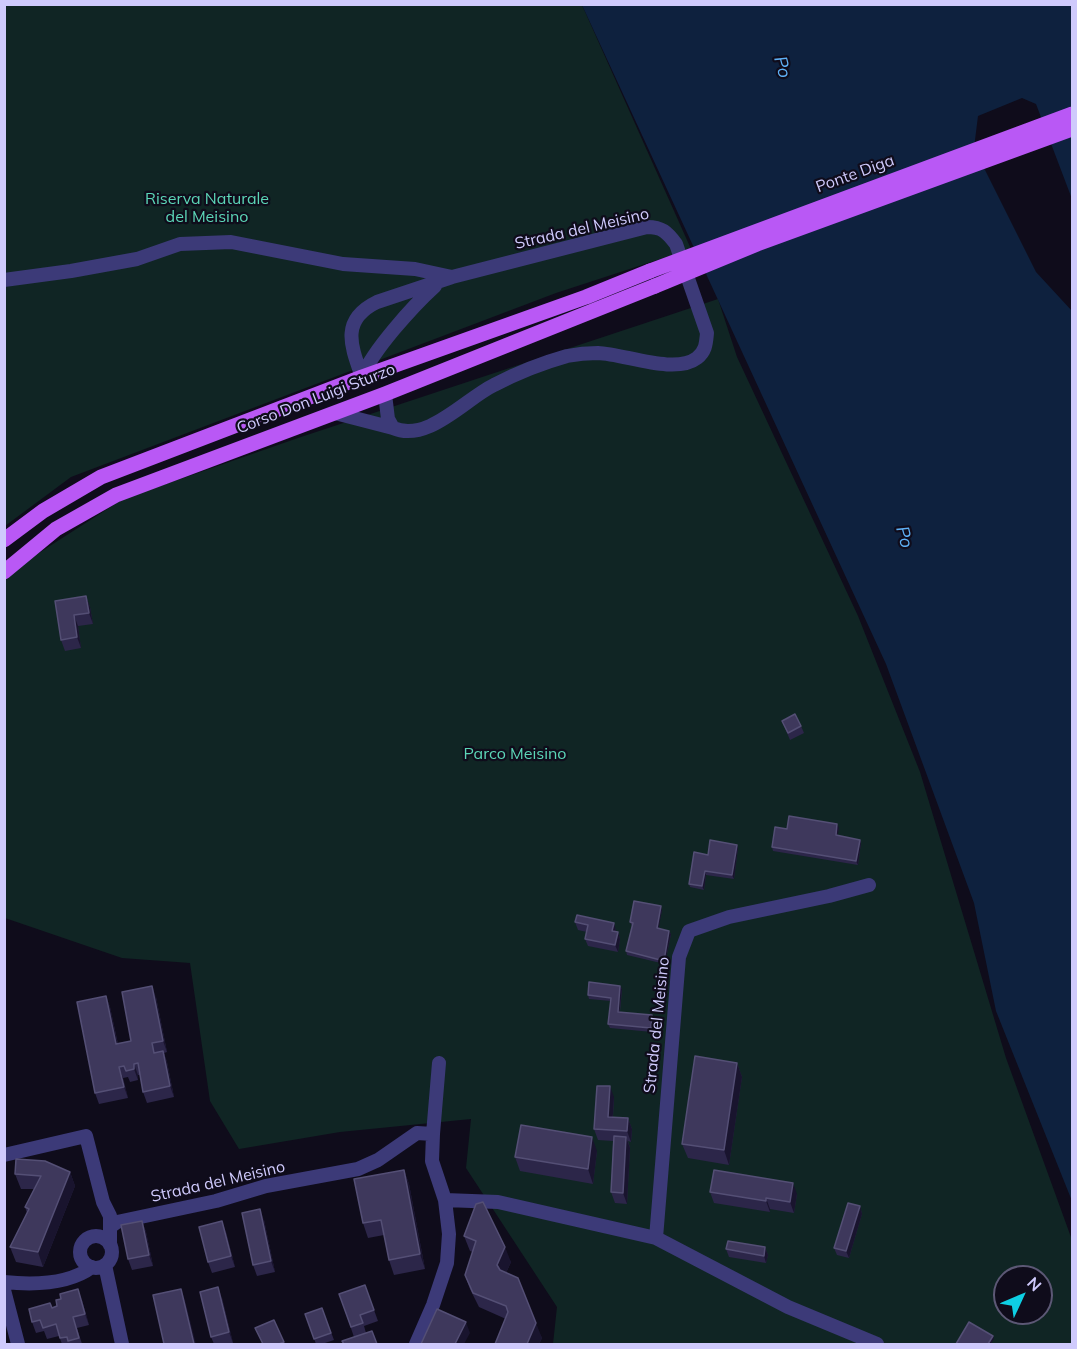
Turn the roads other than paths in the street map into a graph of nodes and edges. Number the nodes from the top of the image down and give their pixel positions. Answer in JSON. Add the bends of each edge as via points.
{"nodes":[{"id":1,"x":1072,"y":114,"type":"edge"},
{"id":2,"x":1072,"y":129,"type":"edge"},
{"id":3,"x":650,"y":271,"type":"joint"},
{"id":4,"x":4,"y":280,"type":"edge"},
{"id":5,"x":446,"y":280,"type":"junction"},
{"id":6,"x":655,"y":286,"type":"joint"},
{"id":7,"x":362,"y":377,"type":"junction"},
{"id":8,"x":385,"y":394,"type":"junction"},
{"id":9,"x":335,"y":413,"type":"junction"},
{"id":10,"x":393,"y":428,"type":"junction"},
{"id":11,"x":4,"y":540,"type":"edge"},
{"id":12,"x":4,"y":572,"type":"edge"},
{"id":13,"x":869,"y":885,"type":"dead end"},
{"id":14,"x":439,"y":1063,"type":"dead end"},
{"id":15,"x":433,"y":1134,"type":"junction"},
{"id":16,"x":4,"y":1155,"type":"edge"},
{"id":17,"x":445,"y":1200,"type":"junction"},
{"id":18,"x":103,"y":1202,"type":"junction"},
{"id":19,"x":110,"y":1227,"type":"junction"},
{"id":20,"x":97,"y":1236,"type":"junction"},
{"id":21,"x":656,"y":1238,"type":"junction"},
{"id":22,"x":110,"y":1245,"type":"junction"},
{"id":23,"x":81,"y":1257,"type":"junction"},
{"id":24,"x":98,"y":1266,"type":"junction"},
{"id":25,"x":61,"y":1280,"type":"junction"},
{"id":26,"x":4,"y":1282,"type":"edge"},
{"id":27,"x":4,"y":1290,"type":"edge"},
{"id":28,"x":18,"y":1344,"type":"edge"},
{"id":29,"x":122,"y":1344,"type":"edge"},
{"id":30,"x":416,"y":1344,"type":"edge"},
{"id":31,"x":877,"y":1344,"type":"edge"}],
"edges":[{"from":1,"to":3,"type":"main road","name":"Ponte Diga","bridge":true},
{"from":2,"to":6,"type":"main road","name":"Ponte Diga","bridge":true,"via":[[757,244]]},
{"from":3,"to":7,"type":"main road","name":"Corso Don Luigi Sturzo"},
{"from":4,"to":5,"type":"street","via":[[137,260],[180,244],[231,242],[343,264],[415,269]]},
{"from":5,"to":7,"type":"street","name":"Strada del Meisino","via":[[423,297],[368,363]]},
{"from":5,"to":7,"type":"street","name":"Strada del Meisino","via":[[377,302],[357,317],[350,339]]},
{"from":5,"to":10,"type":"street","name":"Strada del Meisino","via":[[646,227],[659,227],[676,244],[707,333],[706,348],[697,358],[671,364],[600,353],[567,356],[492,386],[428,428],[406,432]]},
{"from":6,"to":8,"type":"main road","name":"Corso Don Luigi Sturzo"},
{"from":7,"to":11,"type":"main road","name":"Corso Don Luigi Sturzo","via":[[101,477],[43,511]]},
{"from":8,"to":9,"type":"main road","name":"Corso Don Luigi Sturzo"},
{"from":8,"to":10,"type":"street"},
{"from":9,"to":10,"type":"street","name":"Strada del Meisino"},
{"from":9,"to":12,"type":"main road","name":"Corso Don Luigi Sturzo","via":[[116,495],[56,529]]},
{"from":13,"to":21,"type":"street","name":"Strada del Meisino","via":[[729,917],[689,931],[679,957],[675,991]]},
{"from":14,"to":15,"type":"street"},
{"from":15,"to":17,"type":"street","via":[[432,1161]]},
{"from":15,"to":19,"type":"street","name":"Strada del Meisino","via":[[417,1133],[358,1169],[266,1186],[117,1222]]},
{"from":16,"to":18,"type":"street","via":[[86,1136]]},
{"from":17,"to":21,"type":"street","via":[[498,1202]]},
{"from":17,"to":30,"type":"street","via":[[447,1263]]},
{"from":18,"to":19,"type":"street"},
{"from":18,"to":20,"type":"street","via":[[103,1220]]},
{"from":19,"to":22,"type":"street"},
{"from":20,"to":22,"type":"street"},
{"from":20,"to":23,"type":"street","via":[[84,1242]]},
{"from":21,"to":31,"type":"street","via":[[788,1307]]},
{"from":22,"to":24,"type":"street","via":[[112,1256]]},
{"from":23,"to":24,"type":"street","via":[[87,1265]]},
{"from":23,"to":25,"type":"street"},
{"from":24,"to":25,"type":"street"},
{"from":24,"to":29,"type":"street"},
{"from":25,"to":26,"type":"street"},
{"from":27,"to":28,"type":"street"}]}
